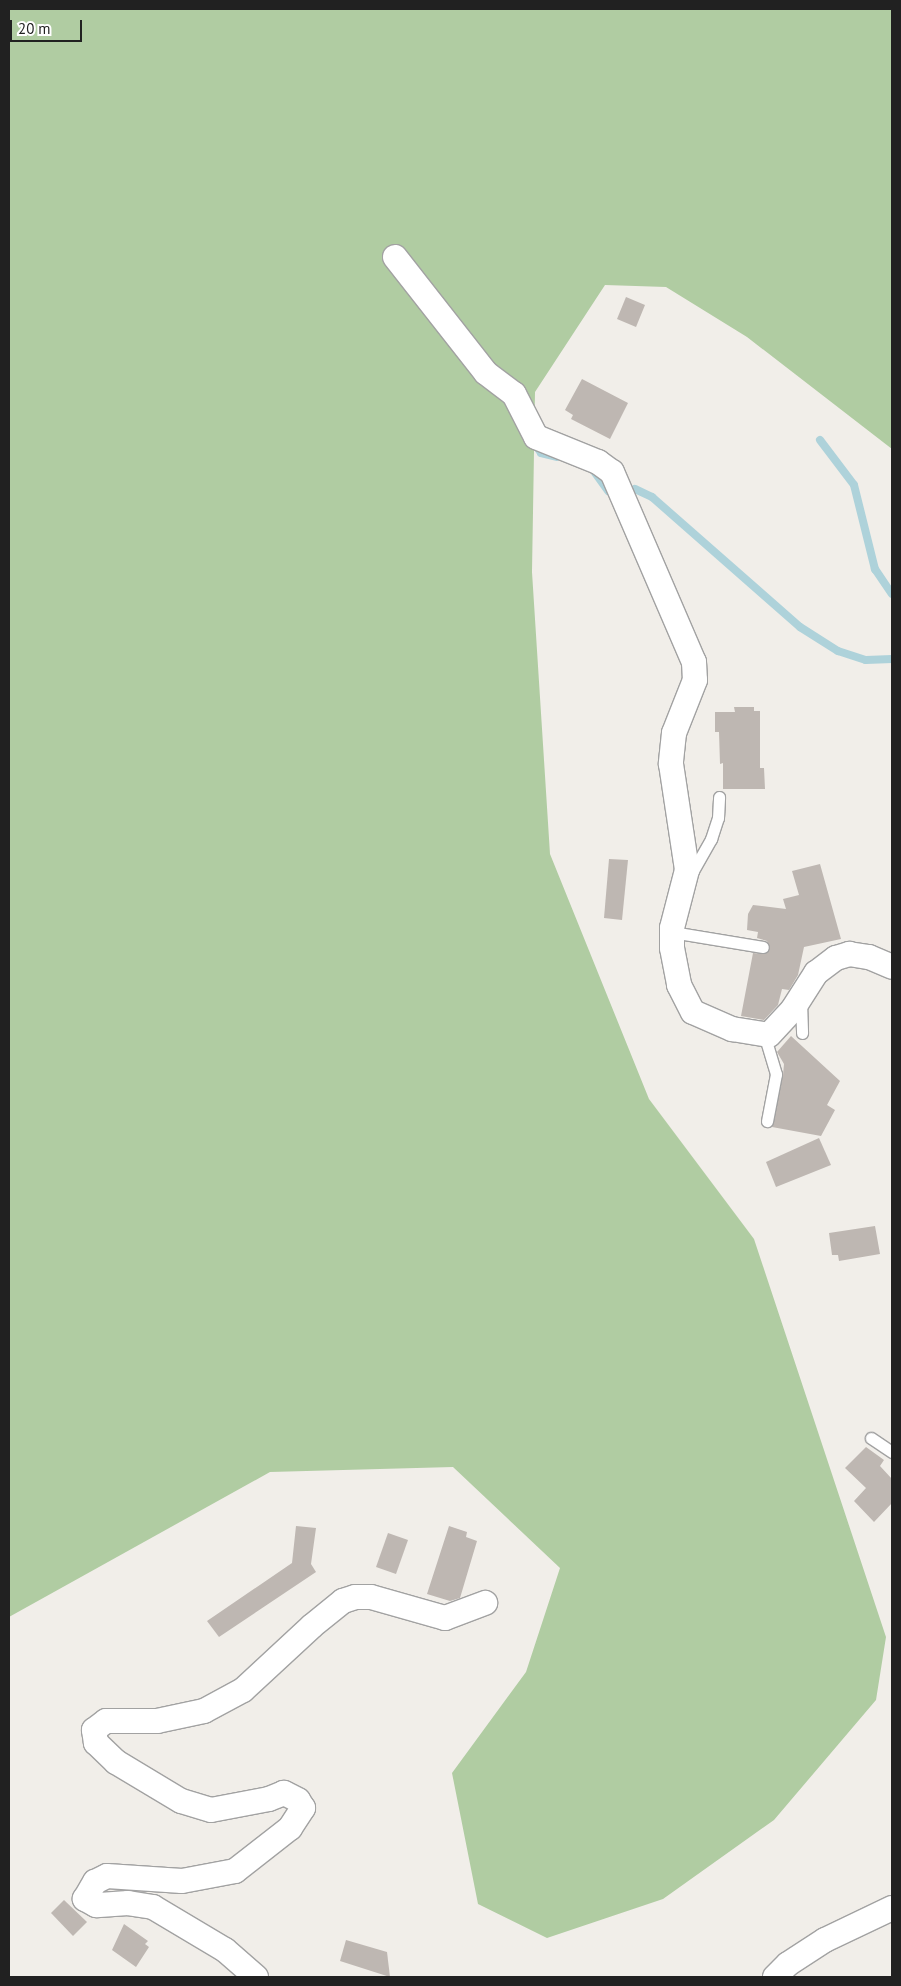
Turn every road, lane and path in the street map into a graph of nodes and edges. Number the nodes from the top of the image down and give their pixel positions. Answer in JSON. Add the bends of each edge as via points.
{"nodes":[{"id":1,"x":395,"y":257,"type":"dead end"},
{"id":2,"x":720,"y":797,"type":"dead end"},
{"id":3,"x":684,"y":883,"type":"junction"},
{"id":4,"x":672,"y":932,"type":"junction"},
{"id":5,"x":762,"y":947,"type":"dead end"},
{"id":6,"x":892,"y":967,"type":"edge"},
{"id":7,"x":800,"y":998,"type":"junction"},
{"id":8,"x":764,"y":1034,"type":"junction"},
{"id":9,"x":802,"y":1034,"type":"dead end"},
{"id":10,"x":766,"y":1121,"type":"dead end"},
{"id":11,"x":871,"y":1438,"type":"dead end"},
{"id":12,"x":892,"y":1452,"type":"edge"},
{"id":13,"x":485,"y":1603,"type":"dead end"},
{"id":14,"x":892,"y":1908,"type":"edge"},
{"id":15,"x":256,"y":1977,"type":"edge"},
{"id":16,"x":775,"y":1977,"type":"edge"}],
"edges":[{"from":1,"to":3,"type":"street","via":[[486,373],[514,394],[536,437],[598,462],[612,472],[694,662],[695,680],[674,733],[671,764],[687,870]]},
{"from":2,"to":3,"type":"lane","via":[[711,839],[700,863]]},
{"from":3,"to":4,"type":"street"},
{"from":4,"to":5,"type":"lane"},
{"from":4,"to":8,"type":"street","via":[[674,969],[693,1012],[732,1029]]},
{"from":6,"to":7,"type":"street","via":[[869,957],[848,954],[836,958],[816,973]]},
{"from":7,"to":8,"type":"street","via":[[769,1035]]},
{"from":7,"to":9,"type":"lane"},
{"from":8,"to":10,"type":"lane","via":[[776,1074]]},
{"from":11,"to":12,"type":"lane"},
{"from":13,"to":15,"type":"street","via":[[445,1618],[371,1597],[355,1597],[343,1601],[312,1626],[243,1690],[204,1711],[157,1721],[106,1722],[94,1730],[96,1743],[116,1762],[181,1801],[211,1810],[270,1799],[284,1792],[298,1800],[303,1808],[290,1828],[235,1871],[182,1880],[107,1876],[95,1882],[85,1899],[96,1905],[128,1903],[152,1906],[225,1950]]},
{"from":14,"to":16,"type":"street","via":[[825,1940],[788,1964]]}]}
